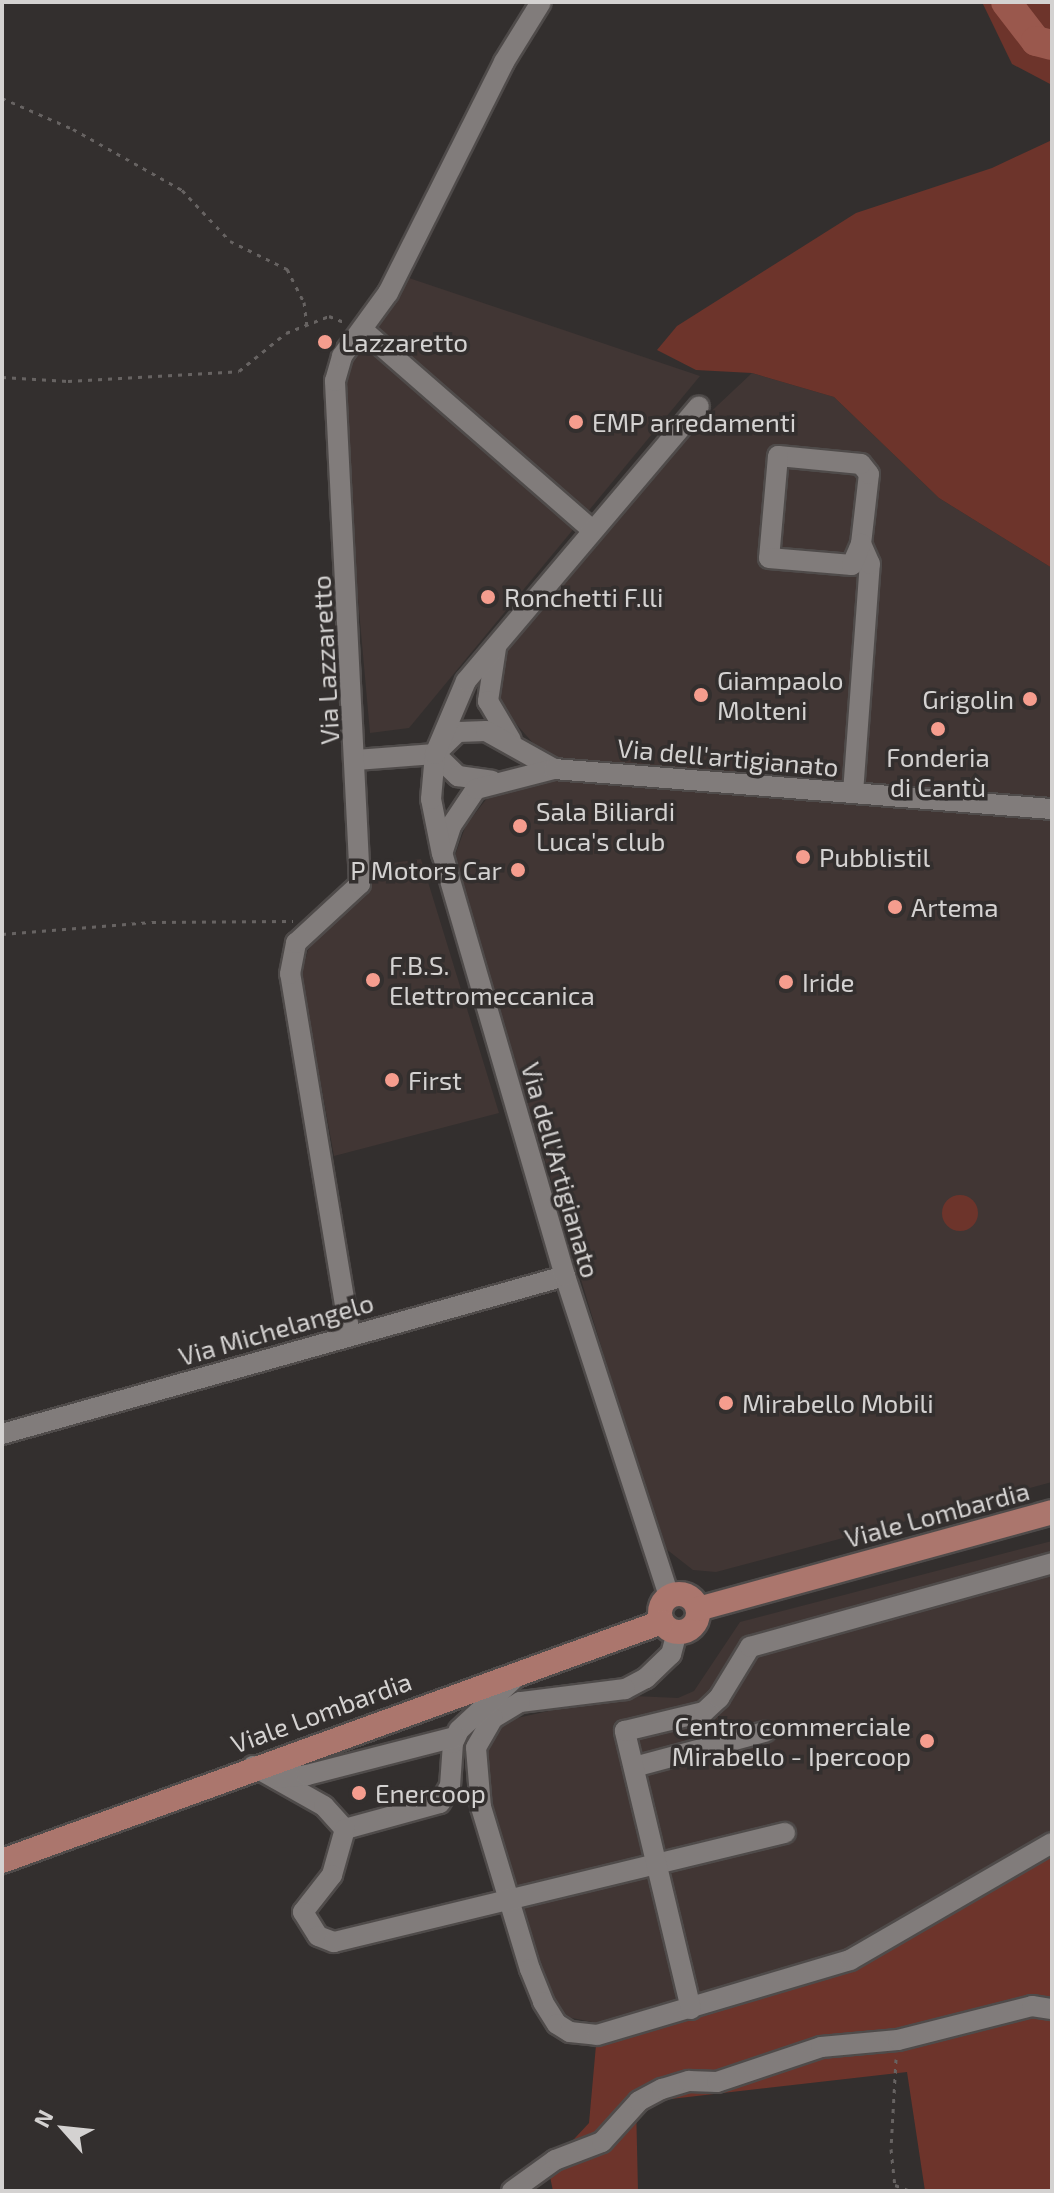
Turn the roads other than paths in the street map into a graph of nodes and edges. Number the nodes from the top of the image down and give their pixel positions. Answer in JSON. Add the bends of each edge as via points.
{"nodes":[{"id":1,"x":541,"y":2,"type":"edge"},
{"id":2,"x":363,"y":330,"type":"junction"},
{"id":3,"x":699,"y":406,"type":"dead end"},
{"id":4,"x":592,"y":530,"type":"junction"},
{"id":5,"x":861,"y":544,"type":"junction"},
{"id":6,"x":499,"y":638,"type":"junction"},
{"id":7,"x":523,"y":751,"type":"junction"},
{"id":8,"x":435,"y":754,"type":"junction"},
{"id":9,"x":356,"y":760,"type":"junction"},
{"id":10,"x":554,"y":769,"type":"junction"},
{"id":11,"x":492,"y":781,"type":"junction"},
{"id":12,"x":853,"y":793,"type":"junction"},
{"id":13,"x":1052,"y":809,"type":"edge"},
{"id":14,"x":442,"y":854,"type":"junction"},
{"id":15,"x":565,"y":1276,"type":"junction"},
{"id":16,"x":350,"y":1335,"type":"junction"},
{"id":17,"x":2,"y":1434,"type":"edge"},
{"id":18,"x":1052,"y":1512,"type":"edge"},
{"id":19,"x":1052,"y":1563,"type":"edge"},
{"id":20,"x":669,"y":1596,"type":"junction"},
{"id":21,"x":698,"y":1609,"type":"junction"},
{"id":22,"x":669,"y":1627,"type":"junction"},
{"id":23,"x":529,"y":1666,"type":"junction"},
{"id":24,"x":765,"y":1732,"type":"dead end"},
{"id":25,"x":455,"y":1737,"type":"junction"},
{"id":26,"x":253,"y":1766,"type":"junction"},
{"id":27,"x":634,"y":1767,"type":"junction"},
{"id":28,"x":275,"y":1778,"type":"junction"},
{"id":29,"x":345,"y":1829,"type":"junction"},
{"id":30,"x":785,"y":1833,"type":"dead end"},
{"id":31,"x":1052,"y":1843,"type":"edge"},
{"id":32,"x":2,"y":1860,"type":"edge"},
{"id":33,"x":656,"y":1864,"type":"junction"},
{"id":34,"x":508,"y":1900,"type":"junction"},
{"id":35,"x":691,"y":2009,"type":"junction"},
{"id":36,"x":1052,"y":2009,"type":"edge"},
{"id":37,"x":512,"y":2191,"type":"edge"}],
"edges":[{"from":1,"to":2,"type":"street","name":"Via Lazzaretto","via":[[504,62],[388,293]]},
{"from":2,"to":4,"type":"street"},
{"from":2,"to":9,"type":"street","name":"Via Lazzaretto","via":[[342,356],[335,381]]},
{"from":3,"to":4,"type":"street","name":"Via dell'Artigianato"},
{"from":4,"to":6,"type":"street","name":"Via dell'Artigianato"},
{"from":5,"to":5,"type":"street","via":[[867,468],[778,456],[769,558],[852,565]]},
{"from":5,"to":12,"type":"street","via":[[870,564]]},
{"from":6,"to":7,"type":"street","via":[[488,701],[504,734]]},
{"from":6,"to":8,"type":"street","name":"Via dell'Artigianato","via":[[466,681]]},
{"from":7,"to":8,"type":"street","via":[[486,731],[471,730],[458,732]]},
{"from":7,"to":10,"type":"street"},
{"from":8,"to":9,"type":"street"},
{"from":8,"to":11,"type":"street","via":[[458,776]]},
{"from":8,"to":14,"type":"street","name":"Via dell'Artigianato","via":[[431,799]]},
{"from":9,"to":16,"type":"street","name":"Via Lazzaretto","via":[[360,884],[296,943],[290,974]]},
{"from":10,"to":11,"type":"street","name":"Via dell'artigianato"},
{"from":10,"to":12,"type":"street","name":"Via dell'artigianato"},
{"from":11,"to":14,"type":"street","name":"Via dell'artigianato","via":[[476,789],[462,806]]},
{"from":12,"to":13,"type":"street","name":"Via dell'artigianato"},
{"from":14,"to":15,"type":"street","name":"Via dell'Artigianato"},
{"from":15,"to":16,"type":"street","name":"Via Michelangelo"},
{"from":15,"to":20,"type":"street","name":"Via dell'Artigianato"},
{"from":16,"to":17,"type":"street","name":"Via Michelangelo"},
{"from":18,"to":21,"type":"main road","name":"Viale Lombardia"},
{"from":19,"to":27,"type":"street","via":[[750,1647],[719,1698],[704,1712],[625,1731]]},
{"from":20,"to":21,"type":"main road","via":[[687,1595]]},
{"from":20,"to":22,"type":"main road","via":[[661,1605]]},
{"from":21,"to":22,"type":"main road","via":[[693,1626]]},
{"from":22,"to":23,"type":"main road","name":"Viale Lombardia"},
{"from":22,"to":34,"type":"street","via":[[671,1654],[646,1678],[625,1689],[520,1702],[493,1718],[482,1733],[475,1779]]},
{"from":23,"to":25,"type":"street"},
{"from":23,"to":26,"type":"main road","name":"Viale Lombardia"},
{"from":24,"to":27,"type":"street"},
{"from":25,"to":28,"type":"street","via":[[307,1775]]},
{"from":25,"to":29,"type":"street","via":[[450,1786],[440,1803]]},
{"from":26,"to":28,"type":"street"},
{"from":26,"to":32,"type":"main road","name":"Viale Lombardia"},
{"from":27,"to":33,"type":"street"},
{"from":28,"to":29,"type":"street","via":[[324,1806]]},
{"from":29,"to":34,"type":"street","via":[[332,1875],[303,1912],[318,1936],[334,1942]]},
{"from":30,"to":33,"type":"street"},
{"from":31,"to":35,"type":"street","via":[[850,1960]]},
{"from":33,"to":34,"type":"street"},
{"from":33,"to":35,"type":"street"},
{"from":34,"to":35,"type":"street","via":[[543,2002],[557,2024],[570,2032],[597,2035]]},
{"from":36,"to":37,"type":"street","via":[[1032,2006],[898,2040],[821,2047],[717,2082],[689,2081],[662,2089],[639,2101],[602,2142],[555,2160]]}]}
